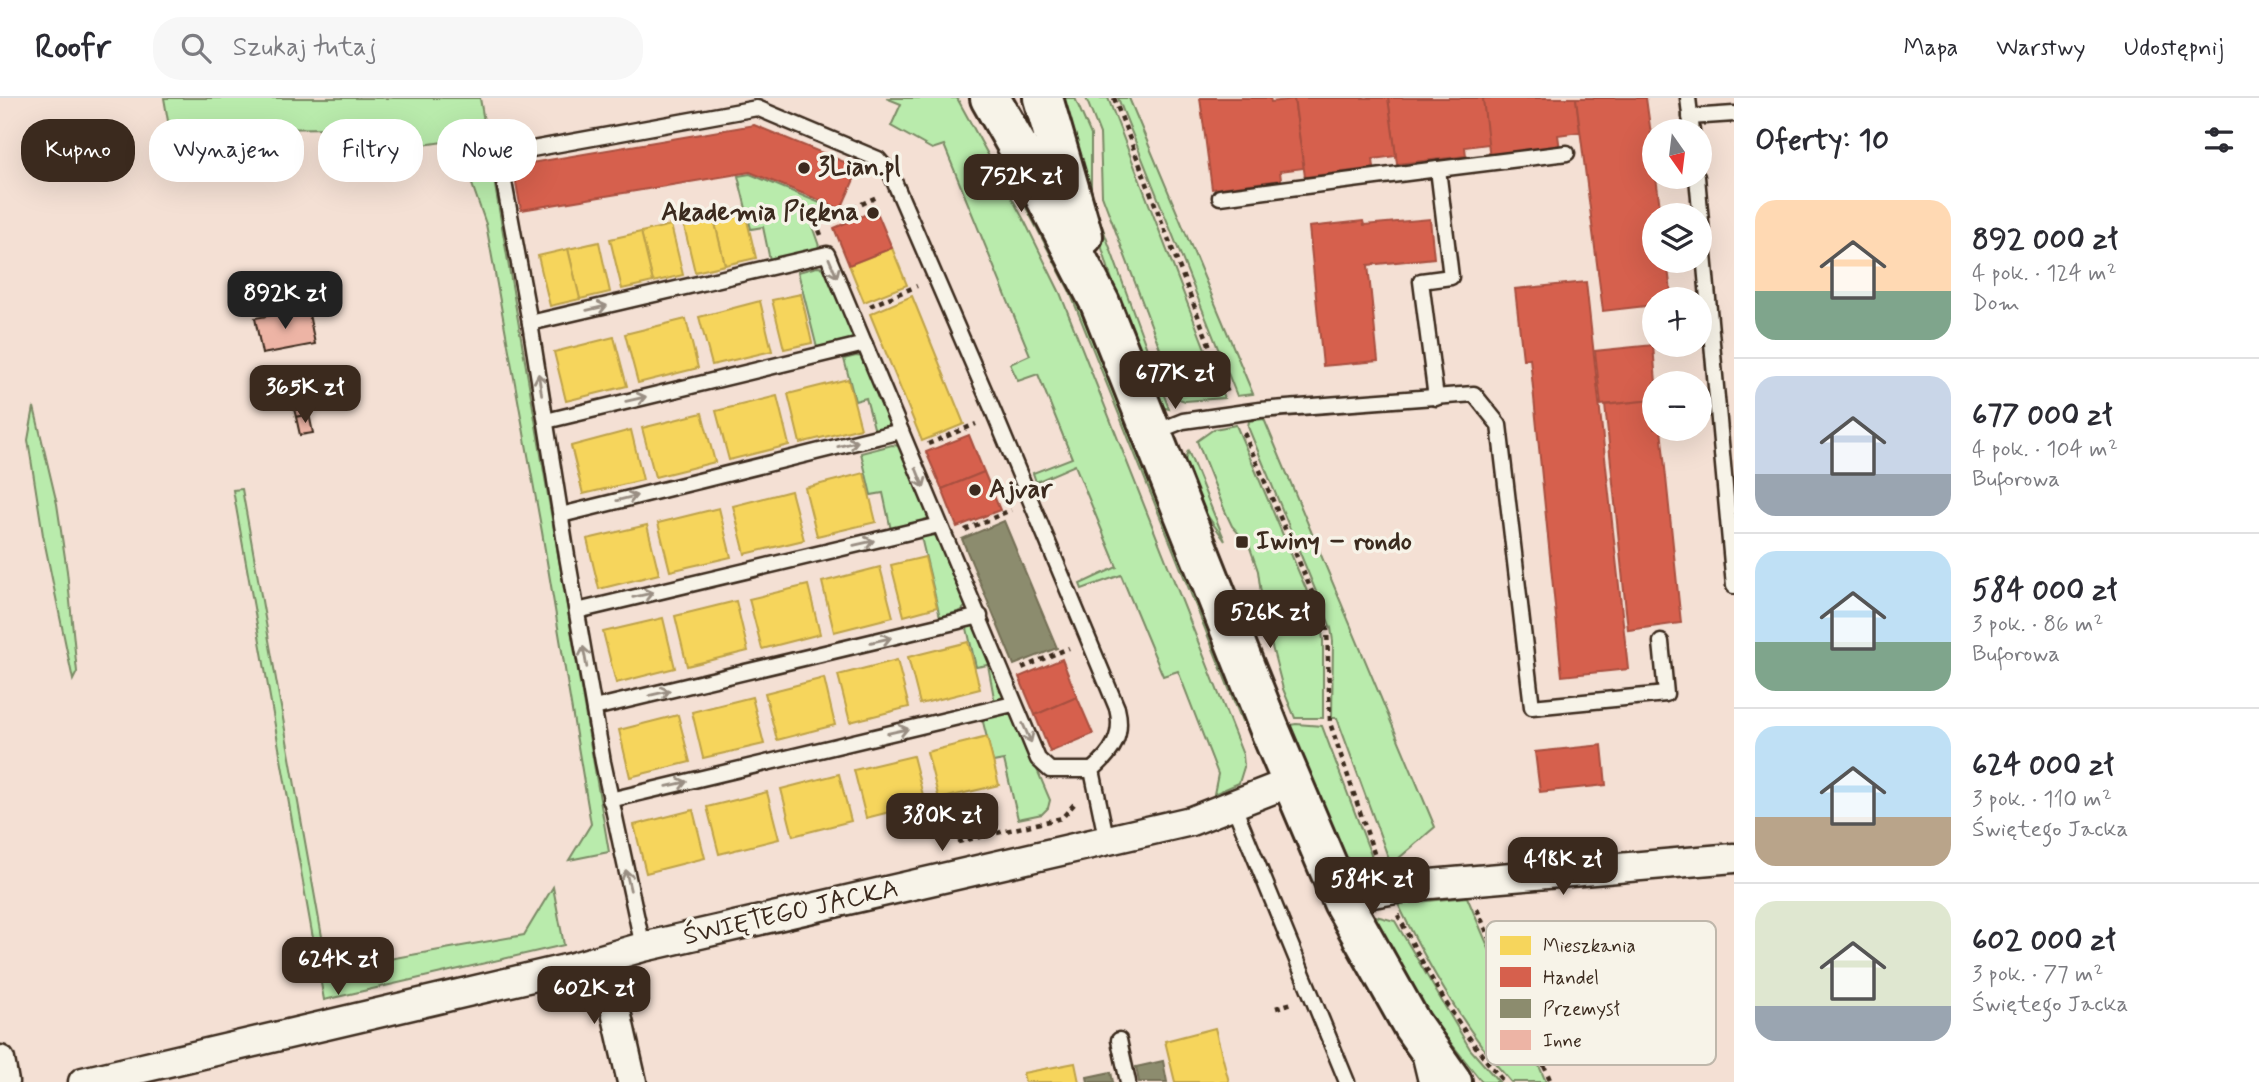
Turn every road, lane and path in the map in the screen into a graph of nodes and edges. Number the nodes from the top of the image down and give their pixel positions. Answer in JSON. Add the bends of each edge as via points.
{"nodes":[{"id":1,"x":990,"y":98,"type":"edge"},
{"id":2,"x":1043,"y":98,"type":"edge"},
{"id":3,"x":1114,"y":98,"type":"edge"},
{"id":4,"x":1688,"y":98,"type":"edge"},
{"id":5,"x":1734,"y":114,"type":"edge"},
{"id":6,"x":1690,"y":119,"type":"edge"},
{"id":7,"x":1712,"y":119,"type":"edge"},
{"id":8,"x":1567,"y":153,"type":"dead end"},
{"id":9,"x":1438,"y":169,"type":"junction"},
{"id":10,"x":1698,"y":189,"type":"edge"},
{"id":11,"x":879,"y":195,"type":"dead end"},
{"id":12,"x":1220,"y":197,"type":"dead end"},
{"id":13,"x":827,"y":254,"type":"junction"},
{"id":14,"x":918,"y":286,"type":"dead end"},
{"id":15,"x":1100,"y":303,"type":"junction"},
{"id":16,"x":852,"y":313,"type":"junction"},
{"id":17,"x":530,"y":323,"type":"junction"},
{"id":18,"x":865,"y":344,"type":"junction"},
{"id":19,"x":1436,"y":398,"type":"junction"},
{"id":20,"x":1232,"y":402,"type":"dead end"},
{"id":21,"x":546,"y":421,"type":"junction"},
{"id":22,"x":1240,"y":423,"type":"dead end"},
{"id":23,"x":976,"y":424,"type":"dead end"},
{"id":24,"x":1727,"y":427,"type":"edge"},
{"id":25,"x":901,"y":431,"type":"junction"},
{"id":26,"x":1152,"y":433,"type":"junction"},
{"id":27,"x":910,"y":453,"type":"junction"},
{"id":28,"x":1012,"y":510,"type":"dead end"},
{"id":29,"x":561,"y":515,"type":"junction"},
{"id":30,"x":942,"y":532,"type":"junction"},
{"id":31,"x":1734,"y":586,"type":"edge"},
{"id":32,"x":577,"y":611,"type":"junction"},
{"id":33,"x":980,"y":616,"type":"junction"},
{"id":34,"x":1661,"y":642,"type":"dead end"},
{"id":35,"x":1069,"y":648,"type":"dead end"},
{"id":36,"x":1003,"y":677,"type":"junction"},
{"id":37,"x":1013,"y":704,"type":"junction"},
{"id":38,"x":594,"y":708,"type":"junction"},
{"id":39,"x":1092,"y":770,"type":"junction"},
{"id":40,"x":1291,"y":782,"type":"junction"},
{"id":41,"x":610,"y":800,"type":"junction"},
{"id":42,"x":1233,"y":804,"type":"junction"},
{"id":43,"x":1107,"y":842,"type":"junction"},
{"id":44,"x":1734,"y":858,"type":"edge"},
{"id":45,"x":1465,"y":880,"type":"junction"},
{"id":46,"x":1387,"y":889,"type":"junction"},
{"id":47,"x":1343,"y":902,"type":"junction"},
{"id":48,"x":1486,"y":929,"type":"edge"},
{"id":49,"x":643,"y":947,"type":"junction"},
{"id":50,"x":604,"y":959,"type":"junction"},
{"id":51,"x":1412,"y":1025,"type":"junction"},
{"id":52,"x":1119,"y":1041,"type":"dead end"},
{"id":53,"x":0,"y":1060,"type":"edge"},
{"id":54,"x":1486,"y":1062,"type":"edge"},
{"id":55,"x":1489,"y":1065,"type":"edge"},
{"id":56,"x":1544,"y":1065,"type":"edge"},
{"id":57,"x":4,"y":1082,"type":"edge"},
{"id":58,"x":83,"y":1082,"type":"edge"},
{"id":59,"x":632,"y":1082,"type":"edge"},
{"id":60,"x":1128,"y":1082,"type":"edge"},
{"id":61,"x":1347,"y":1082,"type":"edge"},
{"id":62,"x":1426,"y":1082,"type":"edge"},
{"id":63,"x":1452,"y":1082,"type":"edge"},
{"id":64,"x":1504,"y":1082,"type":"edge"},
{"id":65,"x":1551,"y":1082,"type":"edge"}],
"edges":[{"from":1,"to":15,"type":"main road"},
{"from":2,"to":15,"type":"main road"},
{"from":3,"to":20,"type":"path"},
{"from":4,"to":6,"type":"lane"},
{"from":5,"to":7,"type":"lane"},
{"from":8,"to":9,"type":"lane"},
{"from":9,"to":12,"type":"lane"},
{"from":9,"to":19,"type":"lane","via":[[1451,277],[1420,281]]},
{"from":10,"to":24,"type":"lane"},
{"from":11,"to":13,"type":"path","via":[[817,225]]},
{"from":13,"to":16,"type":"lane","one_way":true},
{"from":17,"to":13,"type":"lane","one_way":true},
{"from":14,"to":16,"type":"path"},
{"from":15,"to":26,"type":"main road"},
{"from":16,"to":18,"type":"lane"},
{"from":21,"to":17,"type":"lane","one_way":true},
{"from":17,"to":39,"type":"lane","via":[[499,155],[757,108],[878,159],[891,174],[1117,708],[1120,730],[1116,743]]},
{"from":21,"to":18,"type":"lane","one_way":true},
{"from":18,"to":25,"type":"lane"},
{"from":19,"to":26,"type":"lane","via":[[1260,410],[1183,421]]},
{"from":19,"to":34,"type":"lane","via":[[1474,394],[1499,425],[1532,707],[1666,694]]},
{"from":21,"to":29,"type":"lane"},
{"from":22,"to":46,"type":"path","via":[[1327,627],[1330,723]]},
{"from":23,"to":27,"type":"path"},
{"from":24,"to":31,"type":"lane"},
{"from":25,"to":27,"type":"lane"},
{"from":29,"to":25,"type":"lane","one_way":true},
{"from":26,"to":40,"type":"main road"},
{"from":27,"to":30,"type":"lane","one_way":true},
{"from":28,"to":30,"type":"path"},
{"from":29,"to":32,"type":"lane"},
{"from":32,"to":30,"type":"lane","one_way":true},
{"from":30,"to":33,"type":"lane"},
{"from":38,"to":32,"type":"lane","one_way":true},
{"from":33,"to":36,"type":"lane"},
{"from":38,"to":33,"type":"lane","one_way":true},
{"from":35,"to":36,"type":"path"},
{"from":36,"to":37,"type":"lane"},
{"from":37,"to":39,"type":"lane","one_way":true,"via":[[1044,765],[1058,771]]},
{"from":41,"to":37,"type":"lane","one_way":true},
{"from":38,"to":41,"type":"lane"},
{"from":39,"to":43,"type":"lane"},
{"from":40,"to":42,"type":"street","name":"ŚWIĘTEGO JACKA"},
{"from":40,"to":47,"type":"main road"},
{"from":49,"to":41,"type":"lane","one_way":true},
{"from":42,"to":43,"type":"street","name":"ŚWIĘTEGO JACKA","via":[[1191,821]]},
{"from":42,"to":61,"type":"lane"},
{"from":43,"to":49,"type":"street","name":"ŚWIĘTEGO JACKA"},
{"from":44,"to":45,"type":"street"},
{"from":45,"to":46,"type":"street"},
{"from":45,"to":48,"type":"path"},
{"from":46,"to":47,"type":"street"},
{"from":46,"to":54,"type":"path","via":[[1413,946]]},
{"from":47,"to":51,"type":"main road"},
{"from":49,"to":50,"type":"street","name":"ŚWIĘTEGO JACKA"},
{"from":50,"to":58,"type":"street","name":"ŚWIĘTEGO JACKA"},
{"from":50,"to":59,"type":"street"},
{"from":51,"to":62,"type":"lane"},
{"from":51,"to":63,"type":"main road"},
{"from":52,"to":60,"type":"lane"},
{"from":53,"to":57,"type":"street"},
{"from":55,"to":64,"type":"path"},
{"from":56,"to":65,"type":"path"}]}
